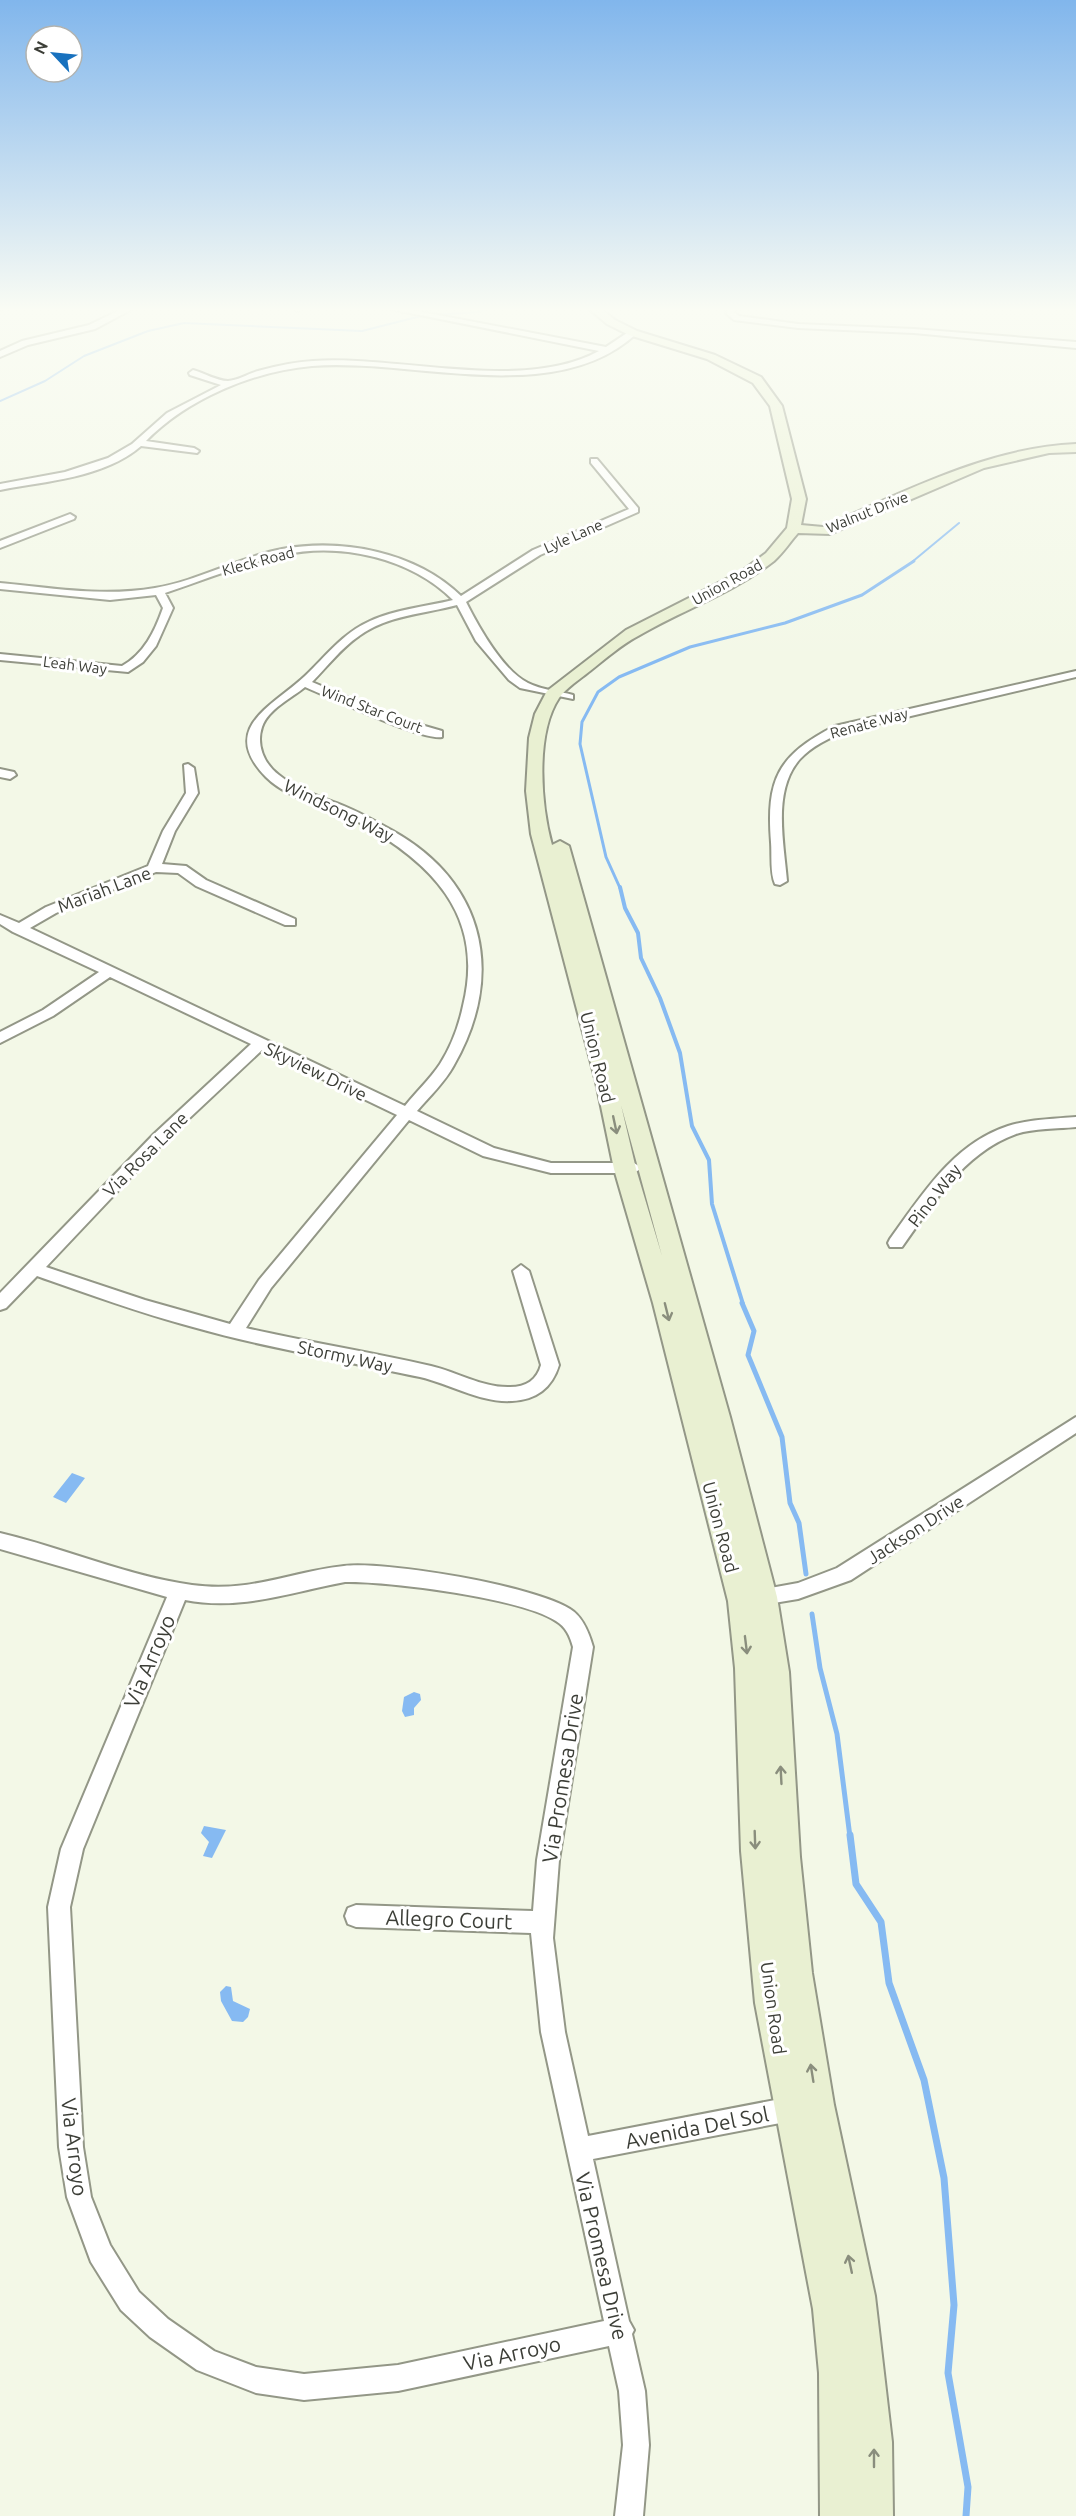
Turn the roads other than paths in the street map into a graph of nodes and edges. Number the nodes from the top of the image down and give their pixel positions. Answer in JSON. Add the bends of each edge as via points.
{"nodes":[{"id":1,"x":158,"y":424,"type":"edge"},
{"id":2,"x":781,"y":424,"type":"edge"},
{"id":3,"x":140,"y":443,"type":"junction"},
{"id":4,"x":1076,"y":448,"type":"edge"},
{"id":5,"x":194,"y":451,"type":"dead end"},
{"id":6,"x":594,"y":461,"type":"dead end"},
{"id":7,"x":0,"y":487,"type":"edge"},
{"id":8,"x":70,"y":518,"type":"dead end"},
{"id":9,"x":794,"y":529,"type":"junction"},
{"id":10,"x":0,"y":545,"type":"edge"},
{"id":11,"x":0,"y":586,"type":"edge"},
{"id":12,"x":159,"y":591,"type":"junction"},
{"id":13,"x":460,"y":601,"type":"junction"},
{"id":14,"x":0,"y":657,"type":"edge"},
{"id":15,"x":1076,"y":674,"type":"edge"},
{"id":16,"x":305,"y":683,"type":"junction"},
{"id":17,"x":561,"y":696,"type":"junction"},
{"id":18,"x":438,"y":734,"type":"dead end"},
{"id":19,"x":188,"y":768,"type":"dead end"},
{"id":20,"x":154,"y":868,"type":"junction"},
{"id":21,"x":780,"y":881,"type":"dead end"},
{"id":22,"x":0,"y":919,"type":"edge"},
{"id":23,"x":290,"y":922,"type":"dead end"},
{"id":24,"x":18,"y":929,"type":"junction"},
{"id":25,"x":108,"y":972,"type":"junction"},
{"id":26,"x":0,"y":1038,"type":"edge"},
{"id":27,"x":261,"y":1044,"type":"junction"},
{"id":28,"x":406,"y":1114,"type":"junction"},
{"id":29,"x":1076,"y":1122,"type":"edge"},
{"id":30,"x":636,"y":1168,"type":"junction"},
{"id":31,"x":896,"y":1243,"type":"dead end"},
{"id":32,"x":34,"y":1269,"type":"junction"},
{"id":33,"x":521,"y":1271,"type":"dead end"},
{"id":34,"x":0,"y":1304,"type":"edge"},
{"id":35,"x":235,"y":1331,"type":"junction"},
{"id":36,"x":1076,"y":1424,"type":"edge"},
{"id":37,"x":0,"y":1541,"type":"edge"},
{"id":38,"x":178,"y":1591,"type":"junction"},
{"id":39,"x":752,"y":1599,"type":"junction"},
{"id":40,"x":356,"y":1916,"type":"dead end"},
{"id":41,"x":542,"y":1922,"type":"junction"},
{"id":42,"x":818,"y":2105,"type":"junction"},
{"id":43,"x":790,"y":2108,"type":"junction"},
{"id":44,"x":577,"y":2150,"type":"junction"},
{"id":45,"x":621,"y":2330,"type":"junction"},
{"id":46,"x":629,"y":2516,"type":"edge"},
{"id":47,"x":839,"y":2516,"type":"edge"},
{"id":48,"x":874,"y":2516,"type":"edge"}],
"edges":[{"from":1,"to":3,"type":"street"},
{"from":2,"to":9,"type":"main road","via":[[797,484],[799,511]]},
{"from":3,"to":5,"type":"street"},
{"from":3,"to":7,"type":"street","via":[[106,462]]},
{"from":4,"to":9,"type":"main road","name":"Walnut Drive","via":[[1049,449],[979,465],[825,531]]},
{"from":6,"to":13,"type":"street","name":"Lyle Lane","via":[[634,510],[554,543]]},
{"from":8,"to":10,"type":"street"},
{"from":9,"to":17,"type":"main road","name":"Union Road","via":[[756,568],[667,614]]},
{"from":11,"to":12,"type":"street","name":"Kleck Road","via":[[110,597]]},
{"from":12,"to":13,"type":"street","name":"Kleck Road","via":[[260,557],[319,548],[404,562],[429,573]]},
{"from":12,"to":14,"type":"street","name":"Leah Way","via":[[168,608],[164,623],[137,664],[124,670]]},
{"from":13,"to":16,"type":"street","name":"Windsong Way","via":[[406,612],[360,630],[343,641]]},
{"from":13,"to":17,"type":"street","name":"Kleck Road","via":[[480,639],[513,678],[524,686]]},
{"from":15,"to":21,"type":"street","name":"Renate Way","via":[[820,736],[787,766],[775,794]]},
{"from":16,"to":18,"type":"street","name":"Wind Star Court","via":[[393,720]]},
{"from":16,"to":28,"type":"street","name":"Windsong Way","via":[[265,712],[256,725],[254,746],[261,763],[283,784],[379,826],[427,861],[448,884],[469,922],[477,953],[477,989],[461,1040],[447,1065]]},
{"from":17,"to":30,"type":"main road","name":"Union Road","via":[[551,738],[549,803]]},
{"from":19,"to":20,"type":"street","via":[[192,793],[169,831]]},
{"from":20,"to":23,"type":"street","name":"Mariah Lane","via":[[181,869],[201,883]]},
{"from":20,"to":24,"type":"street","name":"Mariah Lane","via":[[51,910]]},
{"from":22,"to":24,"type":"street","name":"Skyview Drive"},
{"from":24,"to":25,"type":"street","name":"Skyview Drive"},
{"from":25,"to":26,"type":"street","via":[[48,1013]]},
{"from":25,"to":27,"type":"street","name":"Skyview Drive"},
{"from":27,"to":28,"type":"street","name":"Skyview Drive"},
{"from":27,"to":32,"type":"street","name":"Via Rosa Lane","via":[[227,1072]]},
{"from":28,"to":30,"type":"street","name":"Skyview Drive","via":[[489,1152],[551,1168]]},
{"from":28,"to":35,"type":"street","name":"Windsong Way","via":[[265,1284]]},
{"from":29,"to":31,"type":"street","name":"Pino Way","via":[[1014,1130],[970,1151],[954,1166]]},
{"from":30,"to":39,"type":"main road","name":"Union Road","via":[[718,1417]]},
{"from":32,"to":34,"type":"street","name":"Via Rosa Lane"},
{"from":32,"to":35,"type":"street","name":"Stormy Way","via":[[160,1312]]},
{"from":33,"to":35,"type":"street","name":"Stormy Way","via":[[550,1365],[540,1385],[523,1393],[500,1393],[433,1374]]},
{"from":36,"to":39,"type":"street","name":"Jackson Drive","via":[[844,1574],[818,1585]]},
{"from":37,"to":38,"type":"street","name":"Via Promesa Drive"},
{"from":38,"to":41,"type":"street","name":"Via Promesa Drive","via":[[220,1596],[257,1594],[346,1574],[383,1575],[533,1601],[570,1620],[583,1647],[548,1860]]},
{"from":38,"to":45,"type":"street","name":"Via Arroyo","via":[[72,1849],[59,1907],[71,2146],[79,2197],[100,2253],[130,2301],[159,2328],[206,2361],[256,2380],[304,2386],[398,2378]]},
{"from":42,"to":39,"type":"main road","name":"Union Road","one_way":true,"via":[[796,1972],[775,1672]]},
{"from":39,"to":43,"type":"main road","name":"Union Road","one_way":true,"via":[[749,1668],[756,1851],[771,2003]]},
{"from":40,"to":41,"type":"street","name":"Allegro Court"},
{"from":41,"to":44,"type":"street","name":"Via Promesa Drive","via":[[553,2032]]},
{"from":42,"to":43,"type":"street","name":"Avenida Del Sol"},
{"from":48,"to":42,"type":"main road","name":"Union Road","one_way":true,"via":[[874,2442],[857,2296]]},
{"from":43,"to":44,"type":"street","name":"Avenida Del Sol"},
{"from":43,"to":47,"type":"main road","name":"Union Road","via":[[831,2309],[837,2373]]},
{"from":44,"to":45,"type":"street","name":"Via Promesa Drive"},
{"from":45,"to":46,"type":"street","name":"Via Promesa Drive","via":[[632,2391],[636,2445]]}]}
